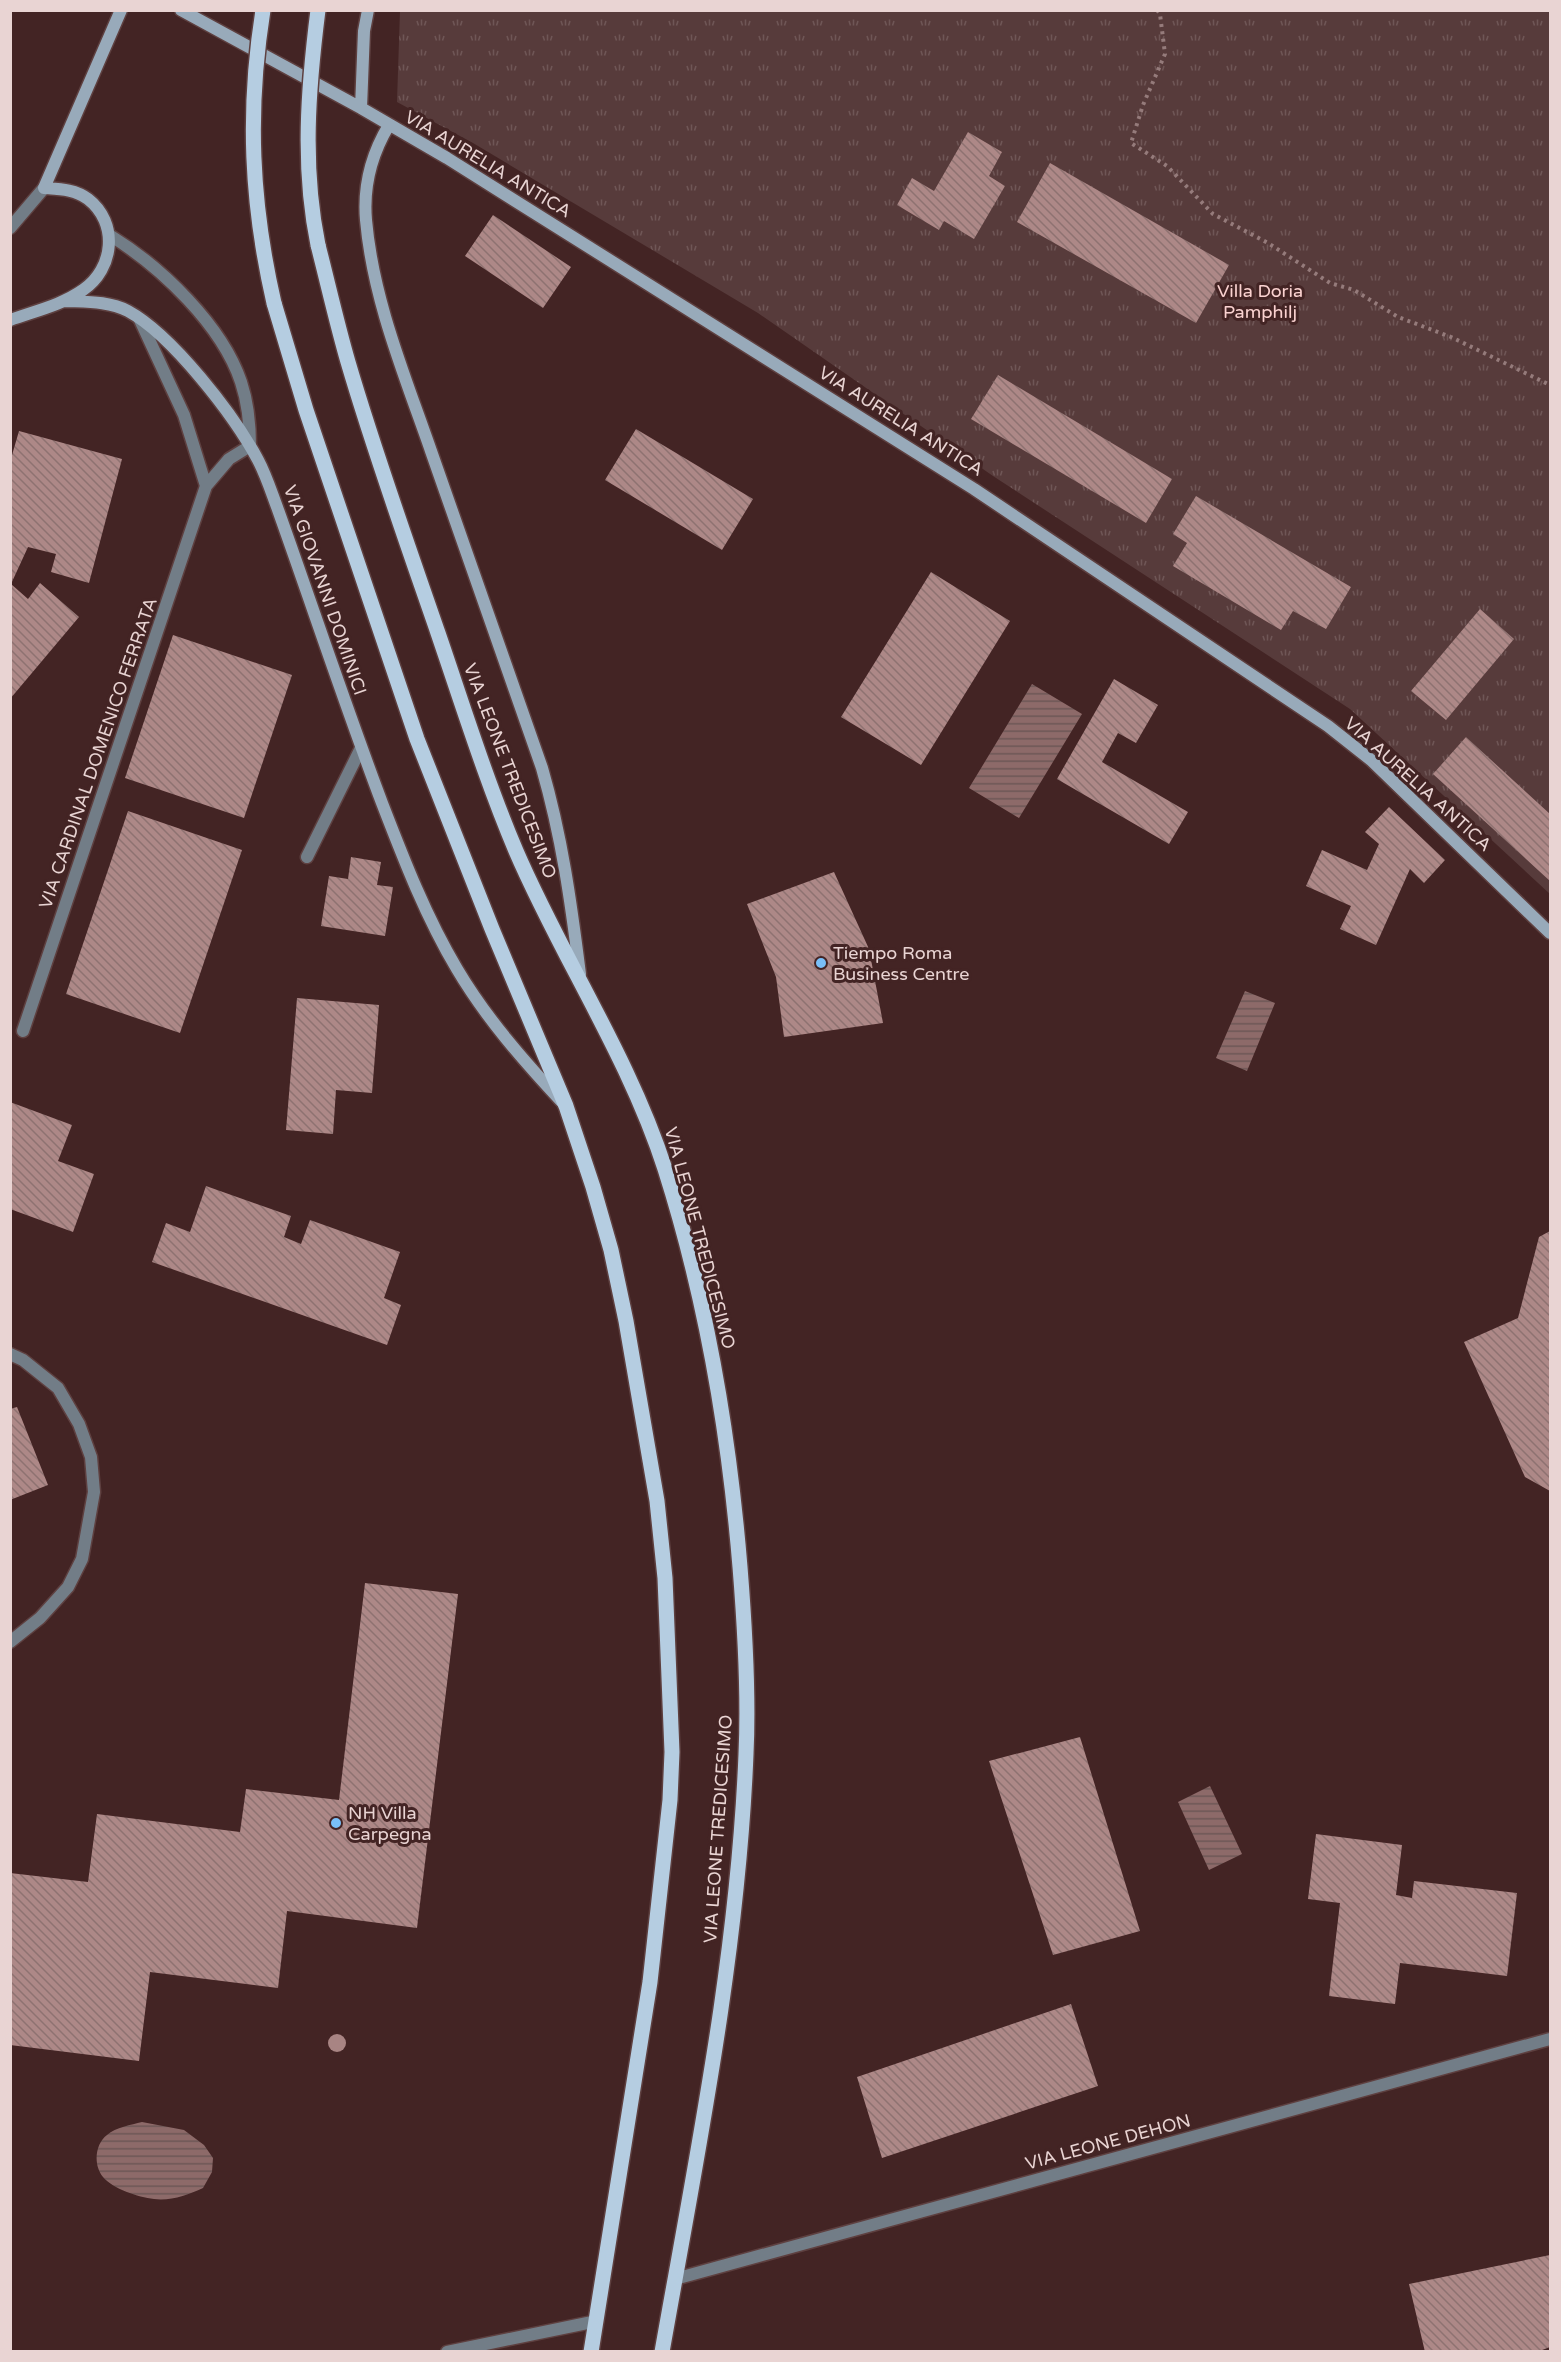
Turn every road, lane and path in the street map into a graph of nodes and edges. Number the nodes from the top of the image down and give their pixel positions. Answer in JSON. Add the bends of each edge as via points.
{"nodes":[{"id":1,"x":121,"y":10,"type":"edge"},
{"id":2,"x":181,"y":10,"type":"edge"},
{"id":3,"x":263,"y":10,"type":"edge"},
{"id":4,"x":318,"y":10,"type":"edge"},
{"id":5,"x":368,"y":10,"type":"edge"},
{"id":6,"x":1157,"y":10,"type":"edge"},
{"id":7,"x":361,"y":108,"type":"junction"},
{"id":8,"x":389,"y":125,"type":"junction"},
{"id":9,"x":44,"y":188,"type":"junction"},
{"id":10,"x":10,"y":228,"type":"edge"},
{"id":11,"x":111,"y":236,"type":"junction"},
{"id":12,"x":65,"y":301,"type":"junction"},
{"id":13,"x":10,"y":320,"type":"edge"},
{"id":14,"x":140,"y":320,"type":"junction"},
{"id":15,"x":1551,"y":385,"type":"edge"},
{"id":16,"x":250,"y":446,"type":"junction"},
{"id":17,"x":206,"y":486,"type":"junction"},
{"id":18,"x":361,"y":748,"type":"junction"},
{"id":19,"x":307,"y":857,"type":"dead end"},
{"id":20,"x":1551,"y":933,"type":"edge"},
{"id":21,"x":580,"y":981,"type":"junction"},
{"id":22,"x":23,"y":1031,"type":"dead end"},
{"id":23,"x":566,"y":1106,"type":"junction"},
{"id":24,"x":10,"y":1354,"type":"edge"},
{"id":25,"x":10,"y":1642,"type":"edge"},
{"id":26,"x":1551,"y":2039,"type":"edge"},
{"id":27,"x":675,"y":2279,"type":"junction"},
{"id":28,"x":597,"y":2321,"type":"junction"},
{"id":29,"x":447,"y":2352,"type":"edge"},
{"id":30,"x":591,"y":2352,"type":"edge"},
{"id":31,"x":662,"y":2352,"type":"edge"}],
"edges":[{"from":1,"to":9,"type":"main road"},
{"from":2,"to":7,"type":"main road","name":"VIA AURELIA ANTICA"},
{"from":3,"to":23,"type":"main road","bridge":true,"via":[[256,67],[253,157],[258,227],[274,303],[417,739]]},
{"from":4,"to":21,"type":"main road","name":"VIA LEONE TREDICESIMO","bridge":true,"via":[[307,126],[310,192],[318,245],[347,359],[385,480],[515,849]]},
{"from":5,"to":7,"type":"main road"},
{"from":6,"to":15,"type":"path","via":[[1165,54],[1131,143],[1167,166],[1213,214],[1268,243],[1330,284],[1354,290],[1398,317],[1451,337]]},
{"from":7,"to":8,"type":"main road","name":"VIA AURELIA ANTICA"},
{"from":8,"to":20,"type":"main road","name":"VIA AURELIA ANTICA","via":[[964,482],[1328,726],[1371,760]]},
{"from":8,"to":21,"type":"main road","via":[[374,153],[365,191],[370,255],[396,349],[542,768],[566,869]]},
{"from":9,"to":10,"type":"street"},
{"from":9,"to":11,"type":"main road","via":[[70,190],[88,199]]},
{"from":11,"to":12,"type":"main road","via":[[98,276]]},
{"from":11,"to":16,"type":"street","via":[[174,285],[214,335],[241,382]]},
{"from":12,"to":13,"type":"main road"},
{"from":12,"to":14,"type":"main road","name":"VIA GIOVANNI DOMINICI","via":[[115,306]]},
{"from":14,"to":16,"type":"main road","name":"VIA GIOVANNI DOMINICI","via":[[183,358]]},
{"from":14,"to":17,"type":"street","via":[[184,415]]},
{"from":16,"to":17,"type":"street","via":[[229,459]]},
{"from":16,"to":18,"type":"main road","name":"VIA GIOVANNI DOMINICI","via":[[277,507]]},
{"from":17,"to":22,"type":"street","name":"VIA CARDINAL DOMENICO FERRATA"},
{"from":18,"to":19,"type":"street"},
{"from":18,"to":23,"type":"main road","name":"VIA GIOVANNI DOMINICI","via":[[419,894],[454,964],[484,1011]]},
{"from":21,"to":27,"type":"main road","name":"VIA LEONE TREDICESIMO","via":[[647,1119],[666,1171],[696,1286],[723,1417],[743,1611],[746,1751],[733,1923]]},
{"from":23,"to":28,"type":"main road","via":[[611,1250],[643,1412],[665,1578],[672,1752],[650,1982]]},
{"from":24,"to":25,"type":"street","via":[[58,1388],[79,1424],[91,1457],[94,1492],[82,1559],[68,1587],[40,1618]]},
{"from":26,"to":27,"type":"street","name":"VIA LEONE DEHON"},
{"from":27,"to":31,"type":"main road","name":"VIA LEONE TREDICESIMO"},
{"from":28,"to":29,"type":"street"},
{"from":28,"to":30,"type":"main road"}]}
